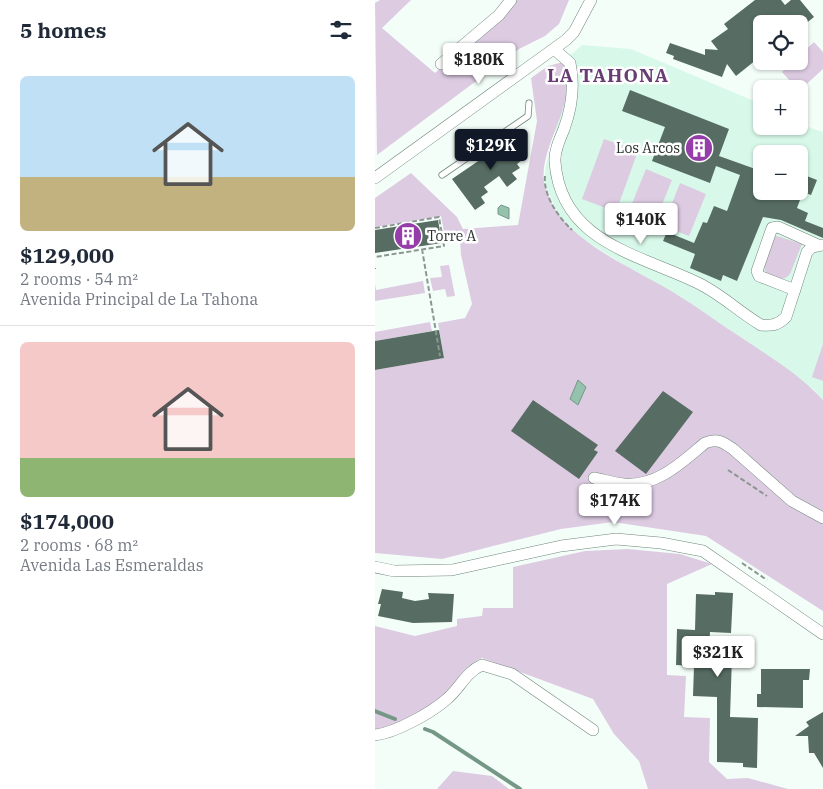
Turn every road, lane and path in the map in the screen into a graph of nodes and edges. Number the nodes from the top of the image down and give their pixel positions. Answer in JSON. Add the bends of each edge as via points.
{"nodes":[{"id":1,"x":511,"y":0,"type":"edge"},
{"id":2,"x":591,"y":0,"type":"edge"},
{"id":3,"x":554,"y":49,"type":"junction"},
{"id":4,"x":441,"y":64,"type":"dead end"},
{"id":5,"x":529,"y":103,"type":"dead end"},
{"id":6,"x":442,"y":175,"type":"dead end"},
{"id":7,"x":375,"y":178,"type":"edge"},
{"id":8,"x":375,"y":228,"type":"edge"},
{"id":9,"x":820,"y":245,"type":"edge"},
{"id":10,"x":422,"y":249,"type":"junction"},
{"id":11,"x":375,"y":256,"type":"edge"},
{"id":12,"x":795,"y":290,"type":"junction"},
{"id":13,"x":440,"y":356,"type":"dead end"},
{"id":14,"x":594,"y":478,"type":"dead end"},
{"id":15,"x":823,"y":518,"type":"edge"},
{"id":16,"x":737,"y":560,"type":"dead end"},
{"id":17,"x":375,"y":567,"type":"edge"},
{"id":18,"x":768,"y":581,"type":"dead end"},
{"id":19,"x":823,"y":634,"type":"edge"},
{"id":20,"x":593,"y":730,"type":"dead end"},
{"id":21,"x":375,"y":735,"type":"edge"}],
"edges":[{"from":1,"to":4,"type":"street","via":[[499,15]]},
{"from":2,"to":3,"type":"street","via":[[574,32]]},
{"from":3,"to":7,"type":"street"},
{"from":3,"to":12,"type":"street","via":[[570,63],[572,74],[571,106],[554,158],[559,191],[574,217],[620,250],[699,283],[761,325],[771,326],[786,317]]},
{"from":5,"to":6,"type":"lane","via":[[528,116]]},
{"from":8,"to":10,"type":"path","via":[[439,217],[444,246]]},
{"from":9,"to":12,"type":"street","via":[[807,252]]},
{"from":9,"to":12,"type":"street","via":[[778,227],[772,228],[757,271],[759,276]]},
{"from":10,"to":11,"type":"path"},
{"from":10,"to":13,"type":"path"},
{"from":14,"to":15,"type":"street","via":[[625,484],[644,483],[664,475],[713,440],[733,449],[792,501]]},
{"from":16,"to":18,"type":"path"},
{"from":17,"to":19,"type":"street","via":[[394,571],[452,570],[561,546],[616,539],[661,543],[703,551]]},
{"from":20,"to":21,"type":"street","via":[[512,674],[482,665],[472,670],[447,699],[411,721]]}]}
